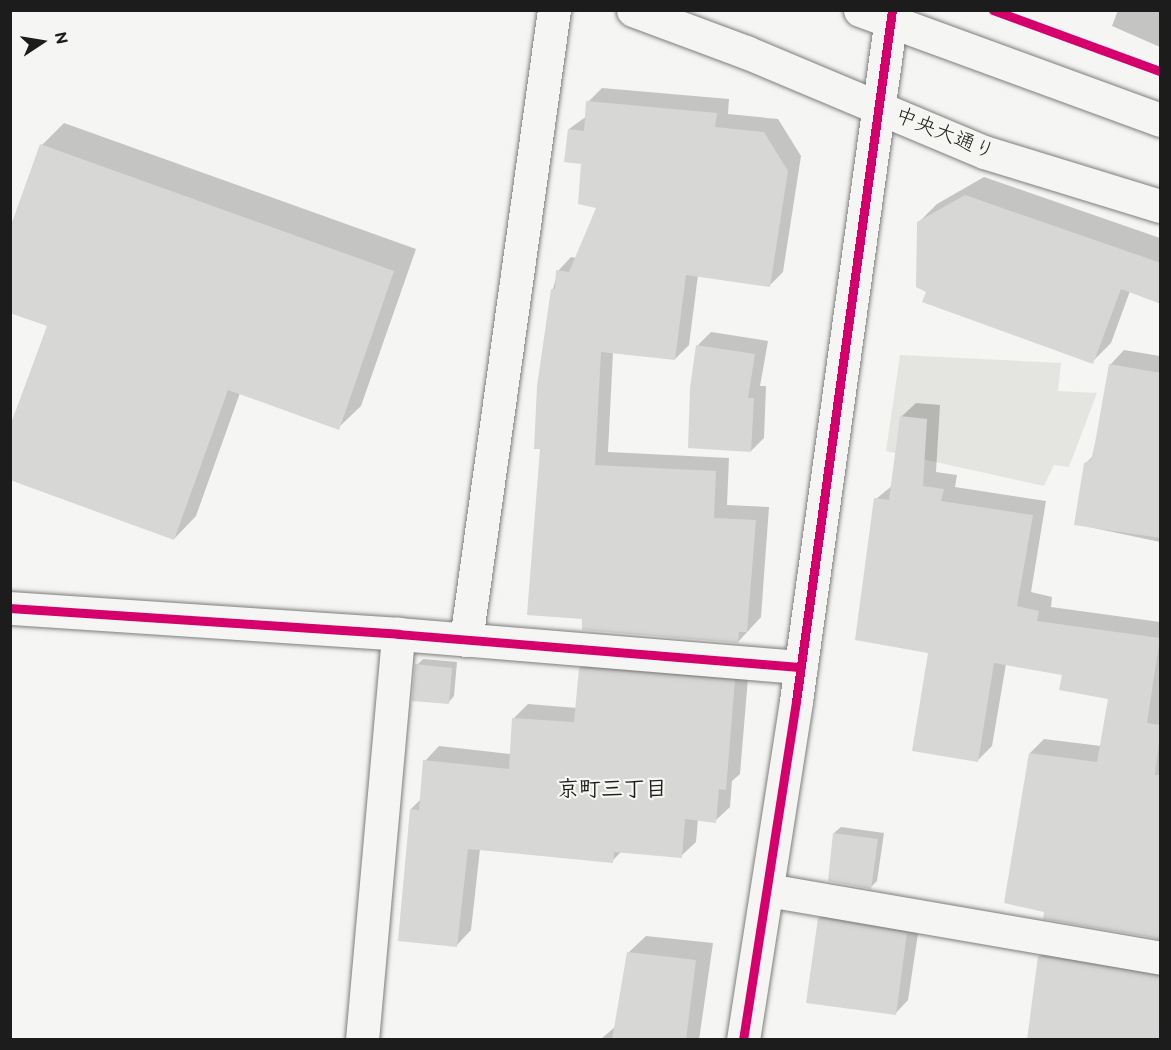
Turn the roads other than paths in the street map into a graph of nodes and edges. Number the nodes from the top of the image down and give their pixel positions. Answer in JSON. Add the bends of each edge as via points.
{"nodes":[{"id":1,"x":554,"y":10,"type":"edge"},
{"id":2,"x":633,"y":10,"type":"edge"},
{"id":3,"x":881,"y":14,"type":"edge"},
{"id":4,"x":879,"y":108,"type":"junction"},
{"id":5,"x":1161,"y":120,"type":"edge"},
{"id":6,"x":1161,"y":206,"type":"edge"},
{"id":7,"x":10,"y":608,"type":"edge"},
{"id":8,"x":398,"y":634,"type":"junction"},
{"id":9,"x":465,"y":640,"type":"junction"},
{"id":10,"x":801,"y":667,"type":"junction"},
{"id":11,"x":768,"y":890,"type":"junction"},
{"id":12,"x":1161,"y":958,"type":"edge"},
{"id":13,"x":362,"y":1040,"type":"edge"},
{"id":14,"x":743,"y":1040,"type":"edge"}],
"edges":[{"from":1,"to":9,"type":"street"},
{"from":2,"to":4,"type":"street","name":"中央大通り"},
{"from":3,"to":4,"type":"street"},
{"from":3,"to":5,"type":"street"},
{"from":4,"to":6,"type":"street","name":"中央大通り","via":[[984,152]]},
{"from":4,"to":10,"type":"street"},
{"from":7,"to":8,"type":"street"},
{"from":8,"to":9,"type":"street"},
{"from":8,"to":13,"type":"street"},
{"from":9,"to":10,"type":"street"},
{"from":10,"to":11,"type":"street"},
{"from":11,"to":12,"type":"street"},
{"from":11,"to":14,"type":"street"}]}
